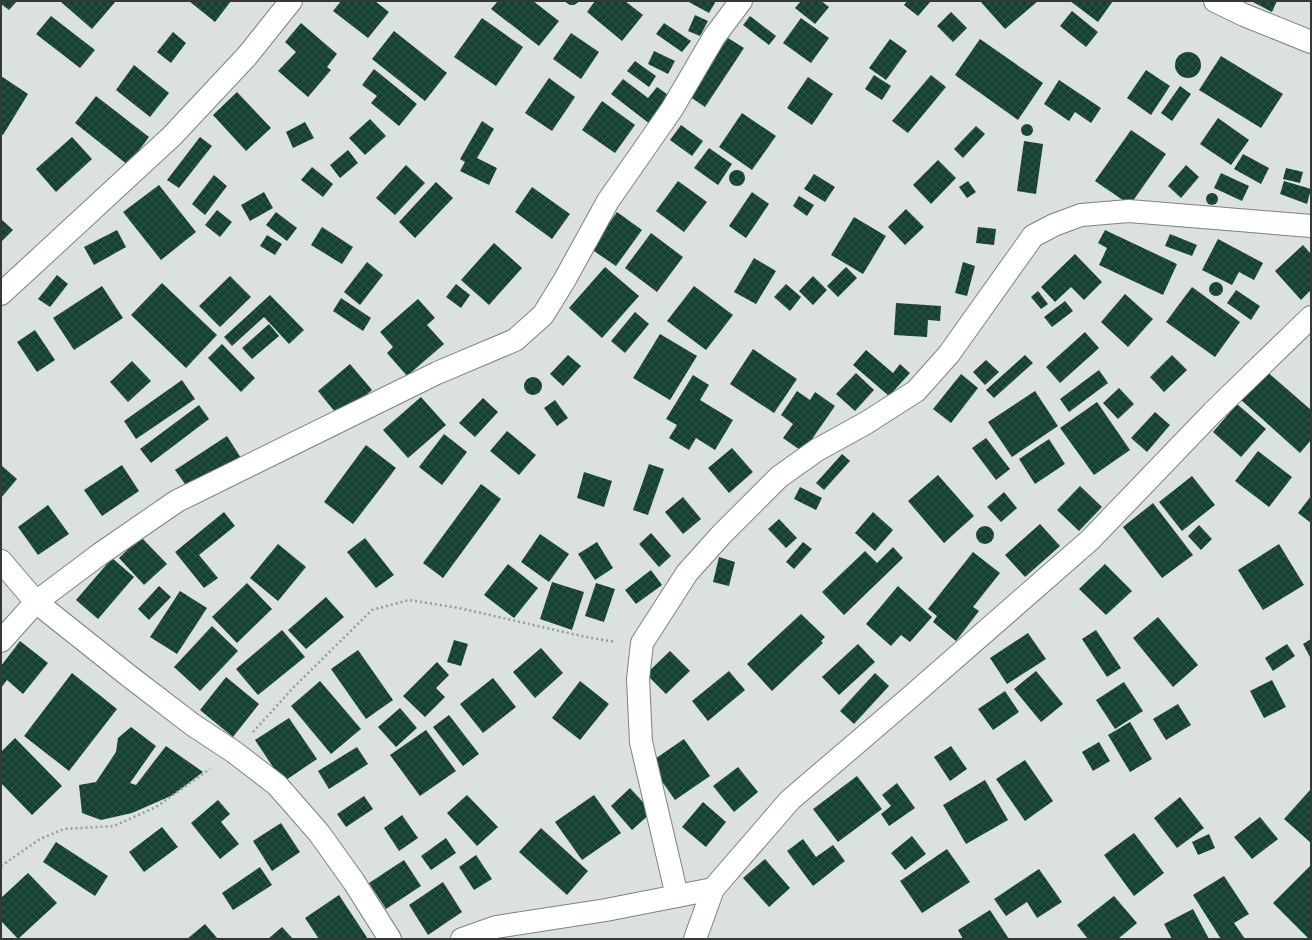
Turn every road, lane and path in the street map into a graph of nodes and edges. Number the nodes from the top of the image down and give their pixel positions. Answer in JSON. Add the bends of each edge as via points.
{"nodes":[{"id":1,"x":291,"y":1,"type":"edge"},
{"id":2,"x":741,"y":1,"type":"edge"},
{"id":3,"x":1215,"y":1,"type":"edge"},
{"id":4,"x":1311,"y":42,"type":"edge"},
{"id":5,"x":1311,"y":226,"type":"edge"},
{"id":6,"x":1,"y":294,"type":"edge"},
{"id":7,"x":1311,"y":317,"type":"edge"},
{"id":8,"x":1,"y":561,"type":"edge"},
{"id":9,"x":36,"y":602,"type":"junction"},
{"id":10,"x":1,"y":641,"type":"edge"},
{"id":11,"x":642,"y":643,"type":"junction"},
{"id":12,"x":234,"y":752,"type":"junction"},
{"id":13,"x":1,"y":866,"type":"edge"},
{"id":14,"x":713,"y":889,"type":"junction"},
{"id":15,"x":677,"y":896,"type":"junction"},
{"id":16,"x":390,"y":939,"type":"edge"},
{"id":17,"x":462,"y":939,"type":"edge"},
{"id":18,"x":695,"y":939,"type":"edge"}],
"edges":[{"from":1,"to":6,"type":"street","via":[[246,56],[172,136]]},
{"from":2,"to":9,"type":"street","via":[[714,37],[672,109],[608,201],[543,315],[515,340],[437,373],[177,501]]},
{"from":3,"to":4,"type":"street"},
{"from":5,"to":11,"type":"street","via":[[1129,212],[1081,215],[1033,236],[949,354],[916,391],[817,450],[779,477],[687,573]]},
{"from":7,"to":14,"type":"street","via":[[1213,412],[1090,540],[790,800]]},
{"from":8,"to":9,"type":"street"},
{"from":9,"to":10,"type":"street"},
{"from":9,"to":12,"type":"street","via":[[187,720]]},
{"from":11,"to":12,"type":"path","via":[[614,642],[409,600],[372,610],[293,688]]},
{"from":11,"to":15,"type":"street","via":[[638,679],[641,742]]},
{"from":12,"to":13,"type":"path","via":[[156,806],[114,826],[64,828],[40,839]]},
{"from":12,"to":16,"type":"street","via":[[277,785],[319,833]]},
{"from":14,"to":15,"type":"street"},
{"from":14,"to":18,"type":"street"},
{"from":15,"to":17,"type":"street","via":[[496,927]]}]}
